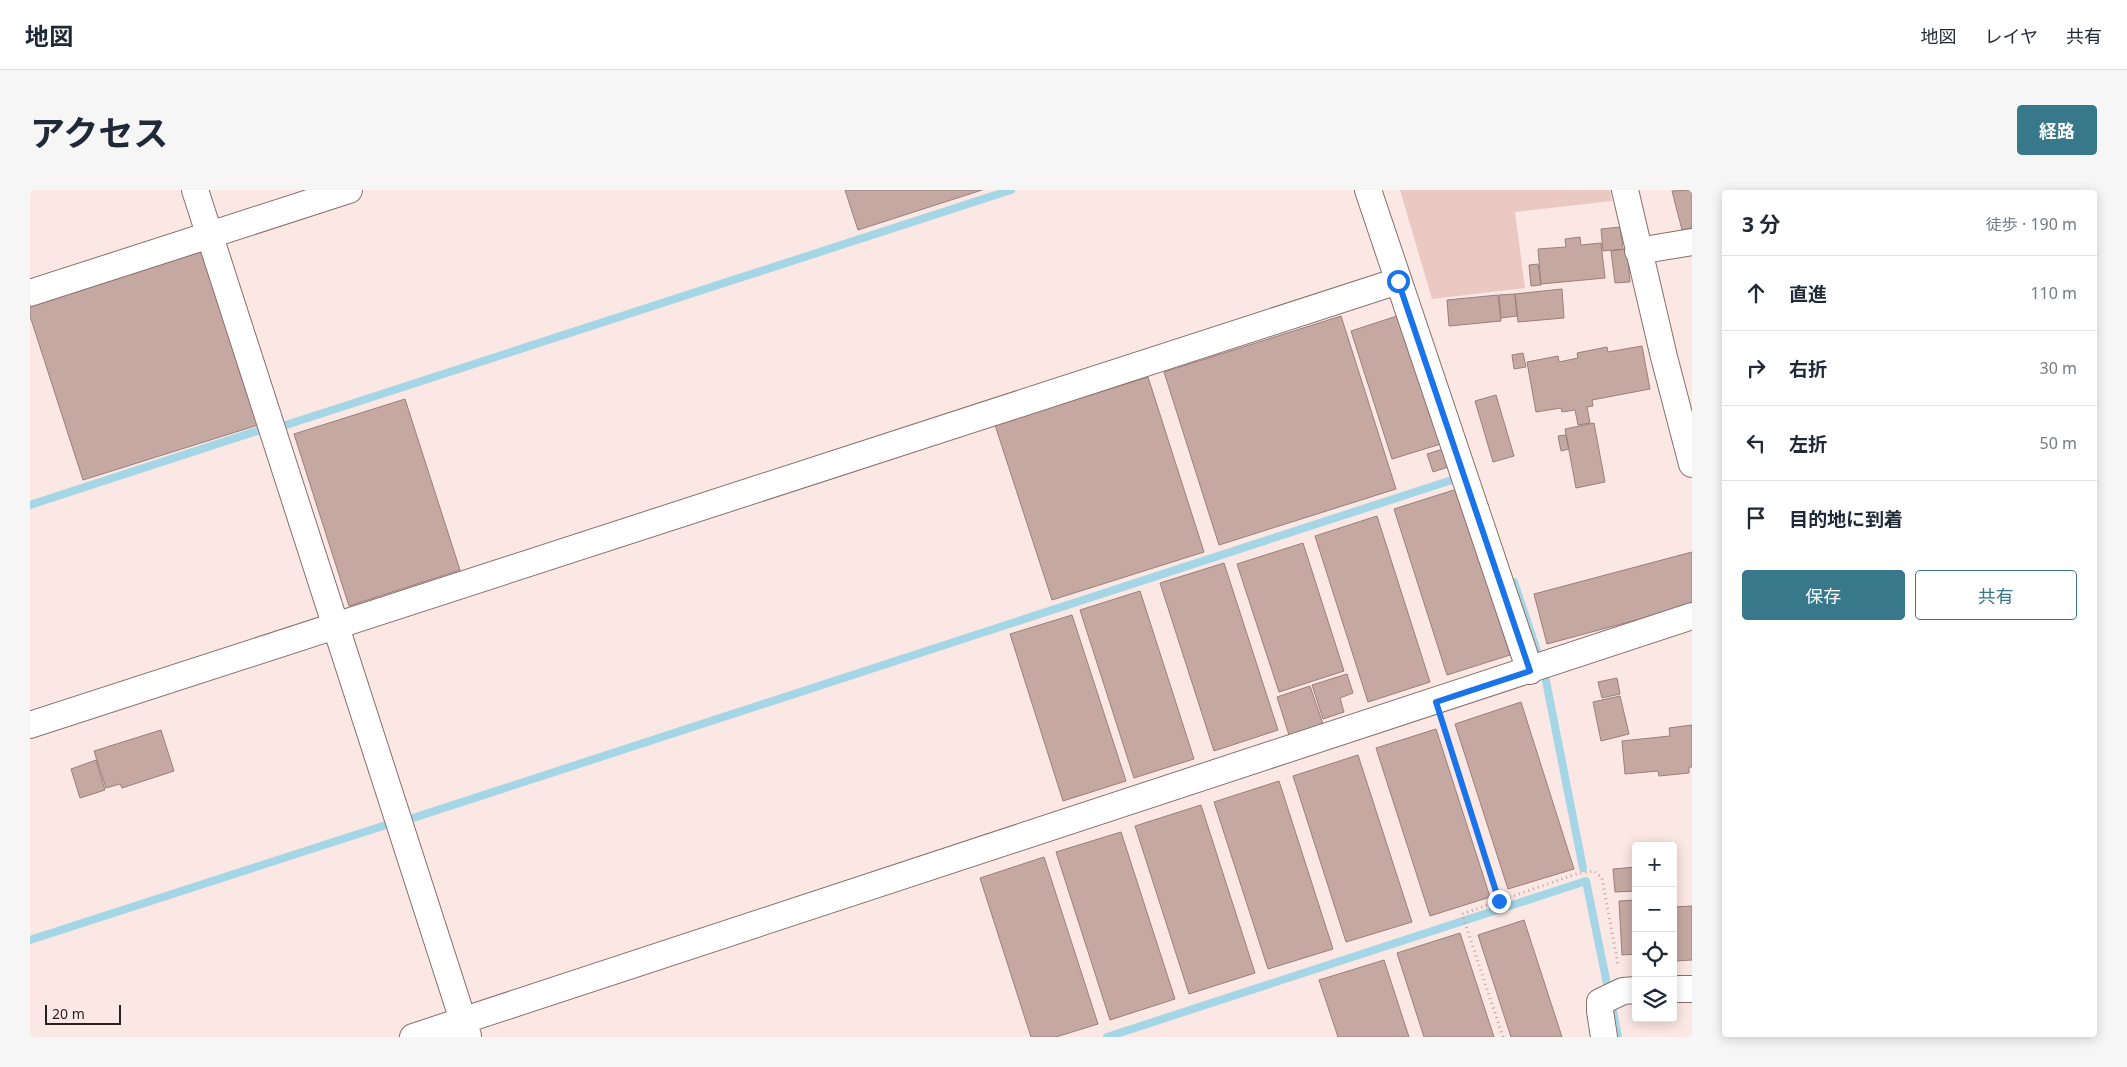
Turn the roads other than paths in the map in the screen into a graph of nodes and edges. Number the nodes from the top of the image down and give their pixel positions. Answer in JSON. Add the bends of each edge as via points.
{"nodes":[{"id":1,"x":195,"y":190,"type":"edge"},
{"id":2,"x":348,"y":190,"type":"edge"},
{"id":3,"x":1368,"y":190,"type":"edge"},
{"id":4,"x":1625,"y":190,"type":"edge"},
{"id":5,"x":210,"y":235,"type":"junction"},
{"id":6,"x":1692,"y":242,"type":"edge"},
{"id":7,"x":1638,"y":251,"type":"junction"},
{"id":8,"x":1398,"y":281,"type":"junction"},
{"id":9,"x":30,"y":293,"type":"edge"},
{"id":10,"x":1692,"y":464,"type":"edge"},
{"id":11,"x":1692,"y":616,"type":"edge"},
{"id":12,"x":336,"y":627,"type":"junction"},
{"id":13,"x":1530,"y":671,"type":"junction"},
{"id":14,"x":30,"y":725,"type":"edge"},
{"id":15,"x":1692,"y":988,"type":"edge"},
{"id":16,"x":1677,"y":989,"type":"edge"},
{"id":17,"x":1629,"y":990,"type":"edge"},
{"id":18,"x":466,"y":1029,"type":"edge"},
{"id":19,"x":413,"y":1037,"type":"edge"},
{"id":20,"x":1604,"y":1037,"type":"edge"}],
"edges":[{"from":1,"to":5,"type":"street"},
{"from":2,"to":5,"type":"street"},
{"from":3,"to":8,"type":"street"},
{"from":4,"to":7,"type":"street"},
{"from":5,"to":9,"type":"street"},
{"from":5,"to":12,"type":"street"},
{"from":6,"to":7,"type":"street"},
{"from":7,"to":10,"type":"street"},
{"from":8,"to":12,"type":"street"},
{"from":8,"to":13,"type":"street"},
{"from":11,"to":13,"type":"street"},
{"from":12,"to":14,"type":"street"},
{"from":12,"to":18,"type":"street"},
{"from":13,"to":18,"type":"street"},
{"from":15,"to":16,"type":"street"},
{"from":17,"to":20,"type":"street","via":[[1600,1002]]},
{"from":18,"to":19,"type":"street"}]}
